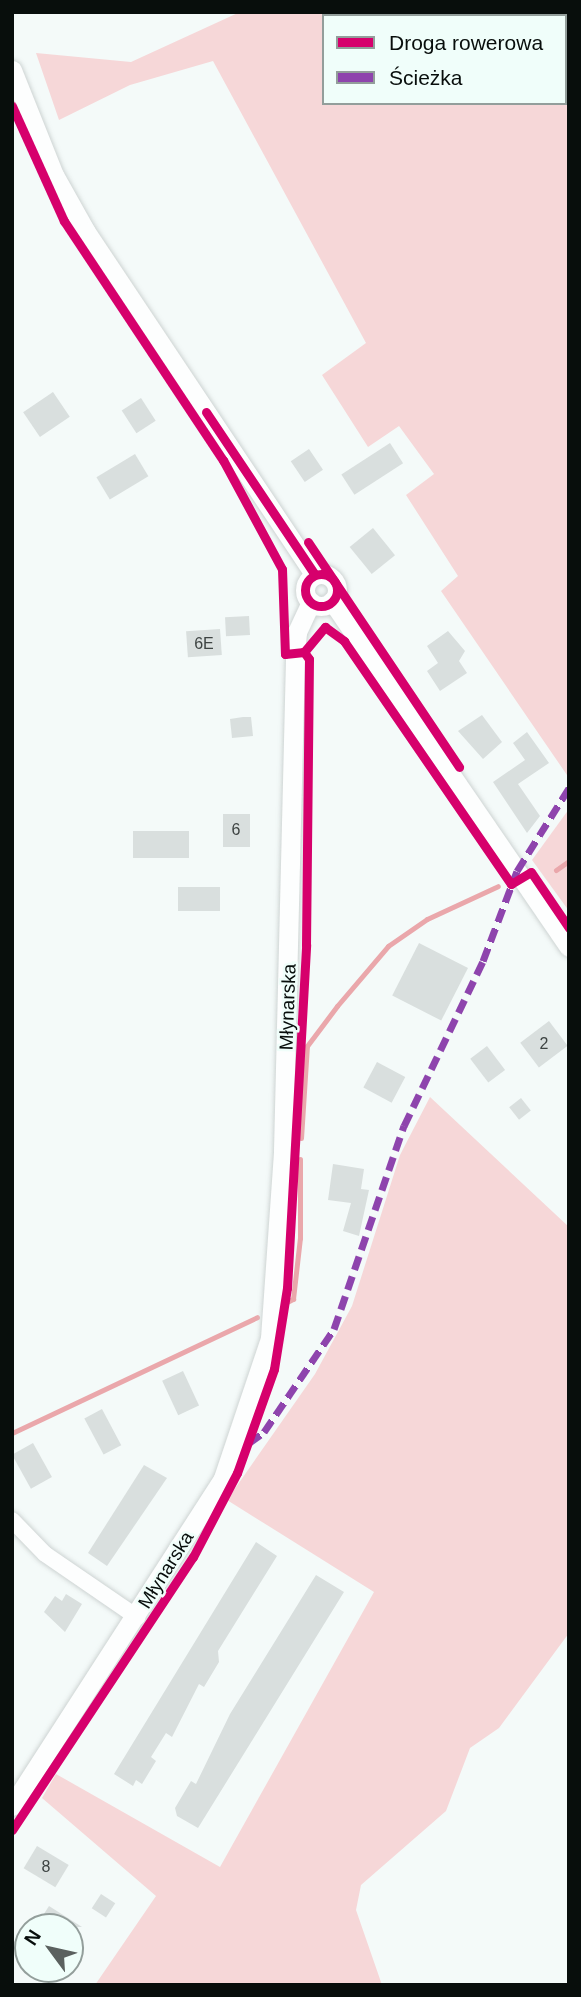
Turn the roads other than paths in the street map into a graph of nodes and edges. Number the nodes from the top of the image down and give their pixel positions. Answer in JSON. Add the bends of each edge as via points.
{"nodes":[{"id":1,"x":12,"y":70,"type":"edge"},
{"id":2,"x":315,"y":575,"type":"junction"},
{"id":3,"x":332,"y":601,"type":"junction"},
{"id":4,"x":311,"y":602,"type":"junction"},
{"id":5,"x":569,"y":947,"type":"edge"},
{"id":6,"x":12,"y":1520,"type":"edge"},
{"id":7,"x":137,"y":1617,"type":"junction"},
{"id":8,"x":12,"y":1806,"type":"edge"}],
"edges":[{"from":1,"to":2,"type":"street","via":[[54,175],[86,232]]},
{"from":2,"to":3,"type":"street","via":[[327,575],[336,584]]},
{"from":2,"to":4,"type":"street","via":[[305,591]]},
{"from":3,"to":4,"type":"street"},
{"from":3,"to":5,"type":"street"},
{"from":4,"to":7,"type":"street","name":"Młynarska","via":[[297,632],[295,652],[283,1150],[270,1338],[229,1466]]},
{"from":6,"to":7,"type":"street","via":[[45,1554]]},
{"from":7,"to":8,"type":"street","name":"Młynarska"}]}
